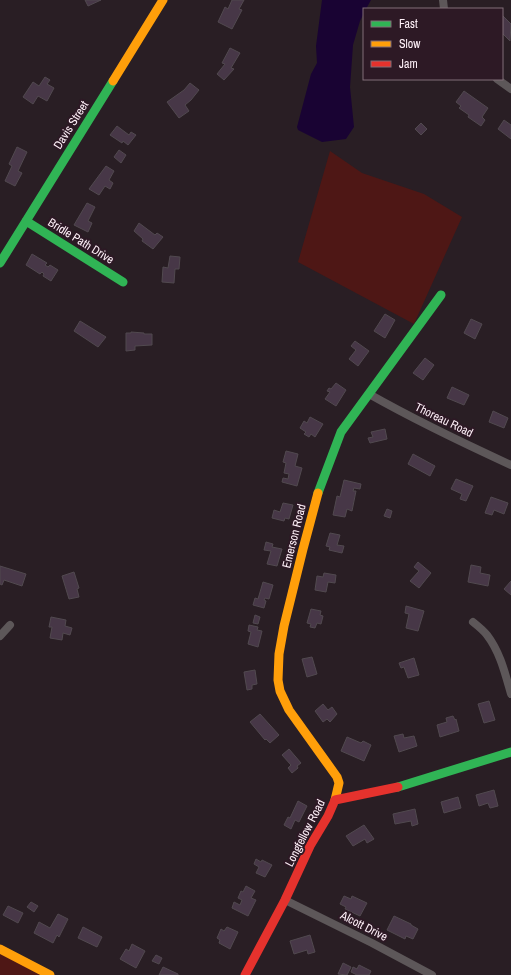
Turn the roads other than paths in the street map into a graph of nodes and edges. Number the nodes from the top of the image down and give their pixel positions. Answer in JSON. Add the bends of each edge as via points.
{"nodes":[{"id":1,"x":163,"y":0,"type":"edge"},
{"id":2,"x":498,"y":80,"type":"edge"},
{"id":3,"x":511,"y":89,"type":"edge"},
{"id":4,"x":26,"y":221,"type":"junction"},
{"id":5,"x":0,"y":263,"type":"edge"},
{"id":6,"x":123,"y":282,"type":"dead end"},
{"id":7,"x":441,"y":294,"type":"dead end"},
{"id":8,"x":369,"y":394,"type":"junction"},
{"id":9,"x":511,"y":465,"type":"edge"},
{"id":10,"x":474,"y":622,"type":"dead end"},
{"id":11,"x":10,"y":625,"type":"dead end"},
{"id":12,"x":0,"y":636,"type":"edge"},
{"id":13,"x":511,"y":694,"type":"edge"},
{"id":14,"x":511,"y":752,"type":"edge"},
{"id":15,"x":335,"y":800,"type":"junction"},
{"id":16,"x":285,"y":900,"type":"junction"},
{"id":17,"x":0,"y":949,"type":"edge"},
{"id":18,"x":50,"y":975,"type":"edge"},
{"id":19,"x":246,"y":975,"type":"edge"},
{"id":20,"x":432,"y":975,"type":"edge"}],
"edges":[{"from":1,"to":4,"type":"street","name":"Davis Street"},
{"from":2,"to":3,"type":"street"},
{"from":4,"to":5,"type":"street","name":"Davis Street"},
{"from":4,"to":6,"type":"street","name":"Bridle Path Drive"},
{"from":7,"to":8,"type":"street","name":"Emerson Road"},
{"from":8,"to":9,"type":"street","name":"Thoreau Road"},
{"from":8,"to":15,"type":"street","name":"Emerson Road","via":[[341,432],[321,480],[285,620],[279,665],[280,690],[284,700],[337,777],[339,783]]},
{"from":10,"to":13,"type":"street","via":[[487,634],[496,648]]},
{"from":11,"to":12,"type":"street"},
{"from":14,"to":15,"type":"street","name":"Longfellow Road","via":[[402,786]]},
{"from":15,"to":16,"type":"street","name":"Longfellow Road"},
{"from":16,"to":19,"type":"street","name":"Longfellow Road"},
{"from":16,"to":20,"type":"street","name":"Alcott Drive"},
{"from":17,"to":18,"type":"street"}]}
